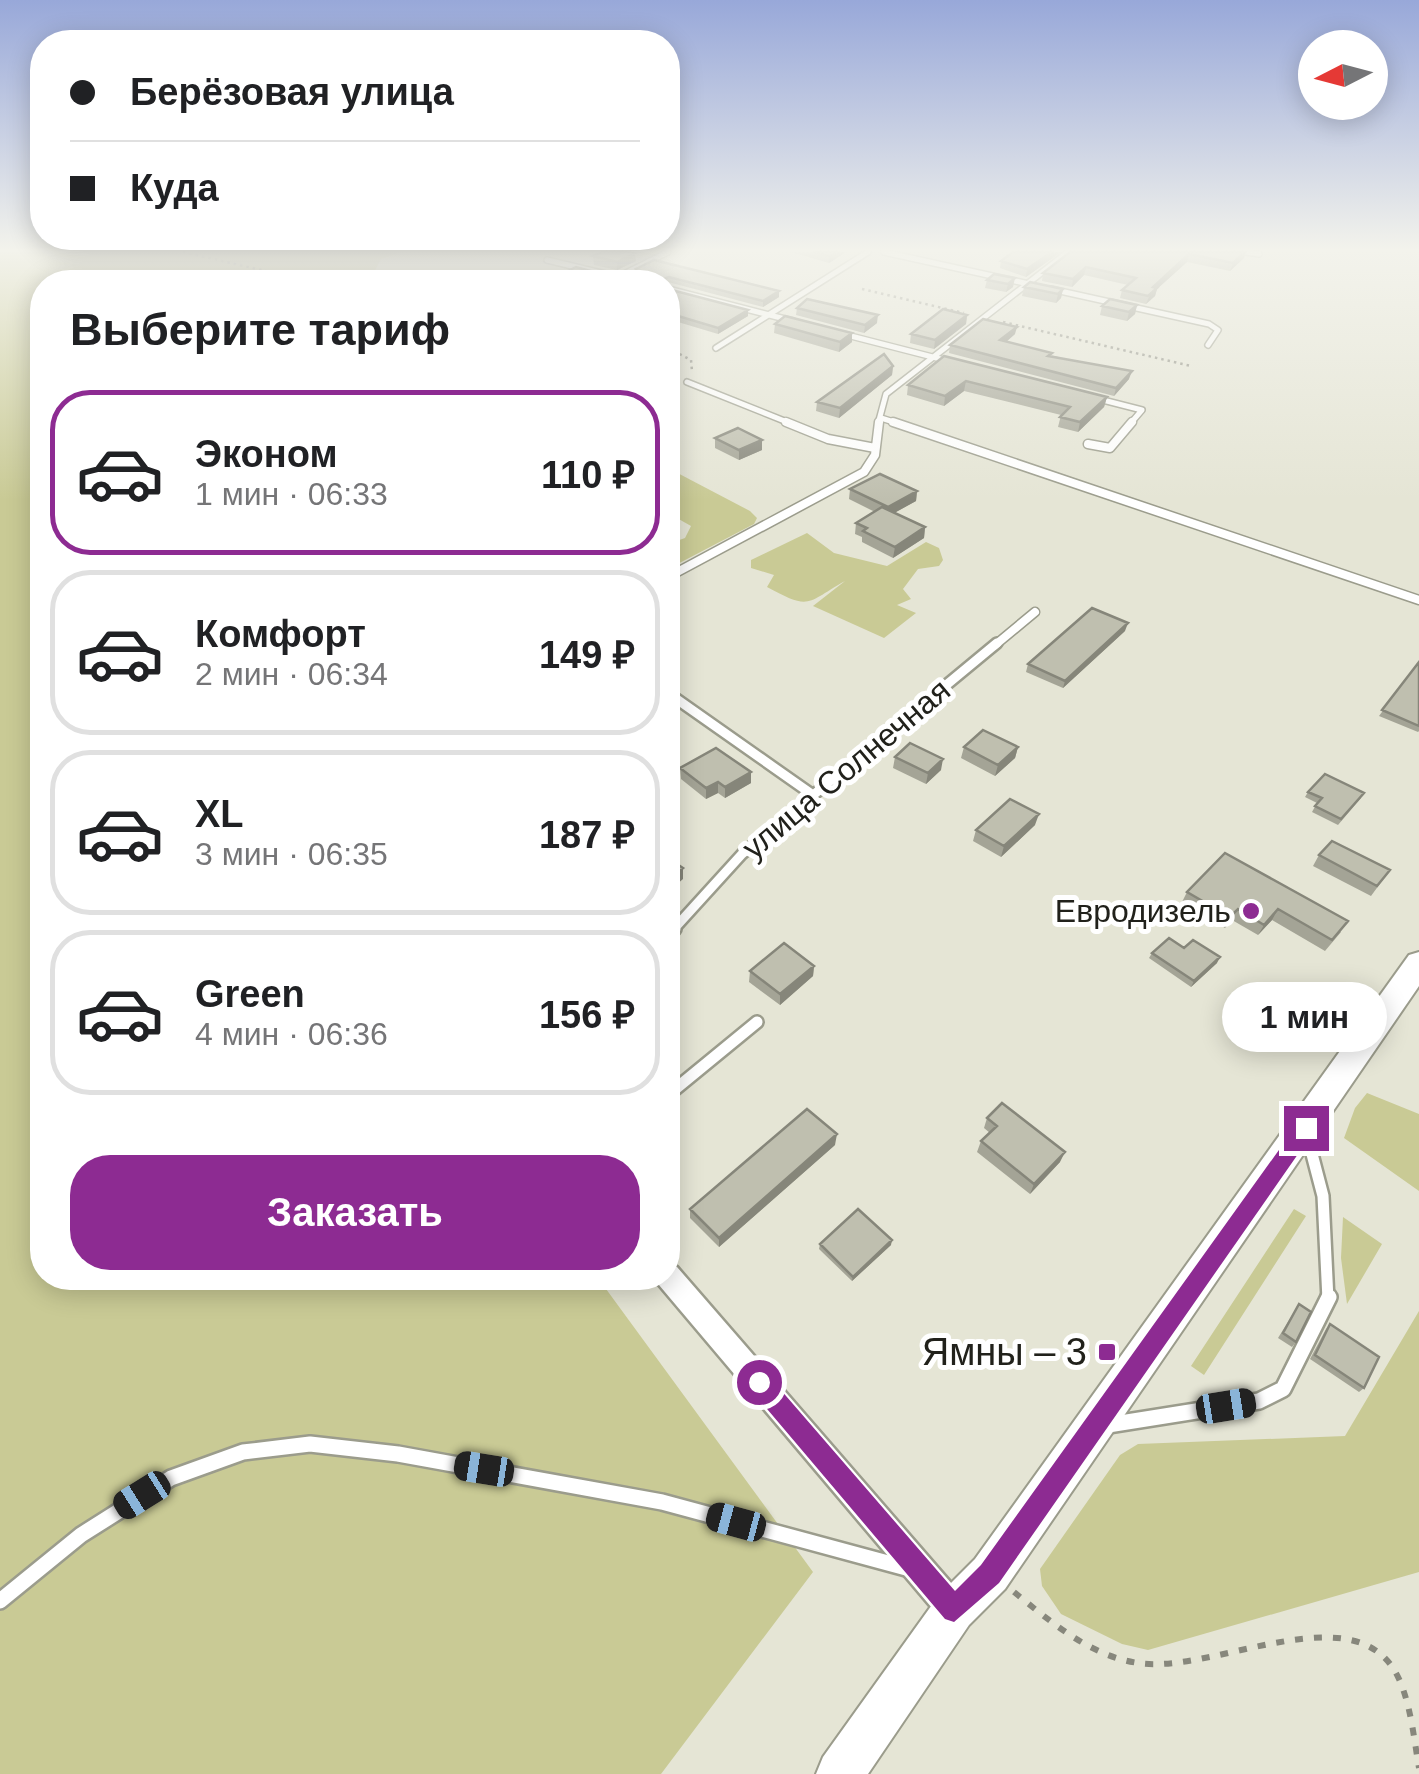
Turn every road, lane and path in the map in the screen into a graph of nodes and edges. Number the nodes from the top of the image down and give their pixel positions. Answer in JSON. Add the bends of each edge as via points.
{"nodes":[{"id":1,"x":736,"y":335,"type":"edge"},
{"id":2,"x":845,"y":335,"type":"edge"},
{"id":3,"x":963,"y":335,"type":"edge"},
{"id":4,"x":1056,"y":335,"type":"edge"},
{"id":5,"x":1214,"y":335,"type":"edge"},
{"id":6,"x":1208,"y":345,"type":"dead end"},
{"id":7,"x":716,"y":348,"type":"dead end"},
{"id":8,"x":680,"y":355,"type":"edge"},
{"id":9,"x":934,"y":358,"type":"junction"},
{"id":10,"x":953,"y":362,"type":"edge"},
{"id":11,"x":1190,"y":366,"type":"dead end"},
{"id":12,"x":688,"y":382,"type":"joint"},
{"id":13,"x":1085,"y":396,"type":"edge"},
{"id":14,"x":881,"y":418,"type":"junction"},
{"id":15,"x":1088,"y":444,"type":"dead end"},
{"id":16,"x":875,"y":448,"type":"junction"},
{"id":17,"x":680,"y":571,"type":"edge"},
{"id":18,"x":1419,"y":600,"type":"edge"},
{"id":19,"x":1035,"y":612,"type":"dead end"},
{"id":20,"x":680,"y":700,"type":"edge"},
{"id":21,"x":814,"y":794,"type":"junction"},
{"id":22,"x":680,"y":923,"type":"edge"},
{"id":23,"x":1419,"y":963,"type":"edge"},
{"id":24,"x":757,"y":1022,"type":"dead end"},
{"id":25,"x":680,"y":1085,"type":"edge"},
{"id":26,"x":1306,"y":1128,"type":"junction"},
{"id":27,"x":680,"y":1290,"type":"edge"},
{"id":28,"x":1097,"y":1427,"type":"junction"},
{"id":29,"x":922,"y":1573,"type":"junction"},
{"id":30,"x":990,"y":1574,"type":"junction"},
{"id":31,"x":0,"y":1601,"type":"edge"},
{"id":32,"x":954,"y":1610,"type":"junction"},
{"id":33,"x":1419,"y":1768,"type":"edge"},
{"id":34,"x":840,"y":1774,"type":"edge"}],
"edges":[{"from":1,"to":7,"type":"lane"},
{"from":2,"to":9,"type":"lane"},
{"from":3,"to":9,"type":"lane"},
{"from":4,"to":11,"type":"path"},
{"from":5,"to":6,"type":"lane"},
{"from":8,"to":12,"type":"path","via":[[694,363]]},
{"from":9,"to":10,"type":"lane"},
{"from":9,"to":14,"type":"lane","via":[[886,394]]},
{"from":12,"to":16,"type":"lane","via":[[828,439]]},
{"from":13,"to":15,"type":"lane","via":[[1142,410],[1110,448]]},
{"from":14,"to":16,"type":"lane"},
{"from":14,"to":18,"type":"lane"},
{"from":16,"to":17,"type":"lane","via":[[864,472]]},
{"from":19,"to":21,"type":"lane","name":"улица Солнечная"},
{"from":20,"to":21,"type":"lane"},
{"from":21,"to":22,"type":"lane","name":"улица Солнечная","via":[[742,854]]},
{"from":23,"to":26,"type":"main road"},
{"from":24,"to":25,"type":"lane"},
{"from":26,"to":28,"type":"main road"},
{"from":26,"to":28,"type":"lane","via":[[1324,1196],[1329,1298],[1283,1389],[1258,1401]]},
{"from":27,"to":29,"type":"street"},
{"from":28,"to":30,"type":"main road"},
{"from":29,"to":31,"type":"lane","via":[[662,1502],[310,1444],[226,1456],[171,1478],[82,1535]]},
{"from":29,"to":32,"type":"street"},
{"from":30,"to":32,"type":"main road"},
{"from":30,"to":33,"type":"path","via":[[1074,1637],[1143,1665],[1325,1634],[1366,1642],[1395,1667]]},
{"from":32,"to":34,"type":"main road"}]}
